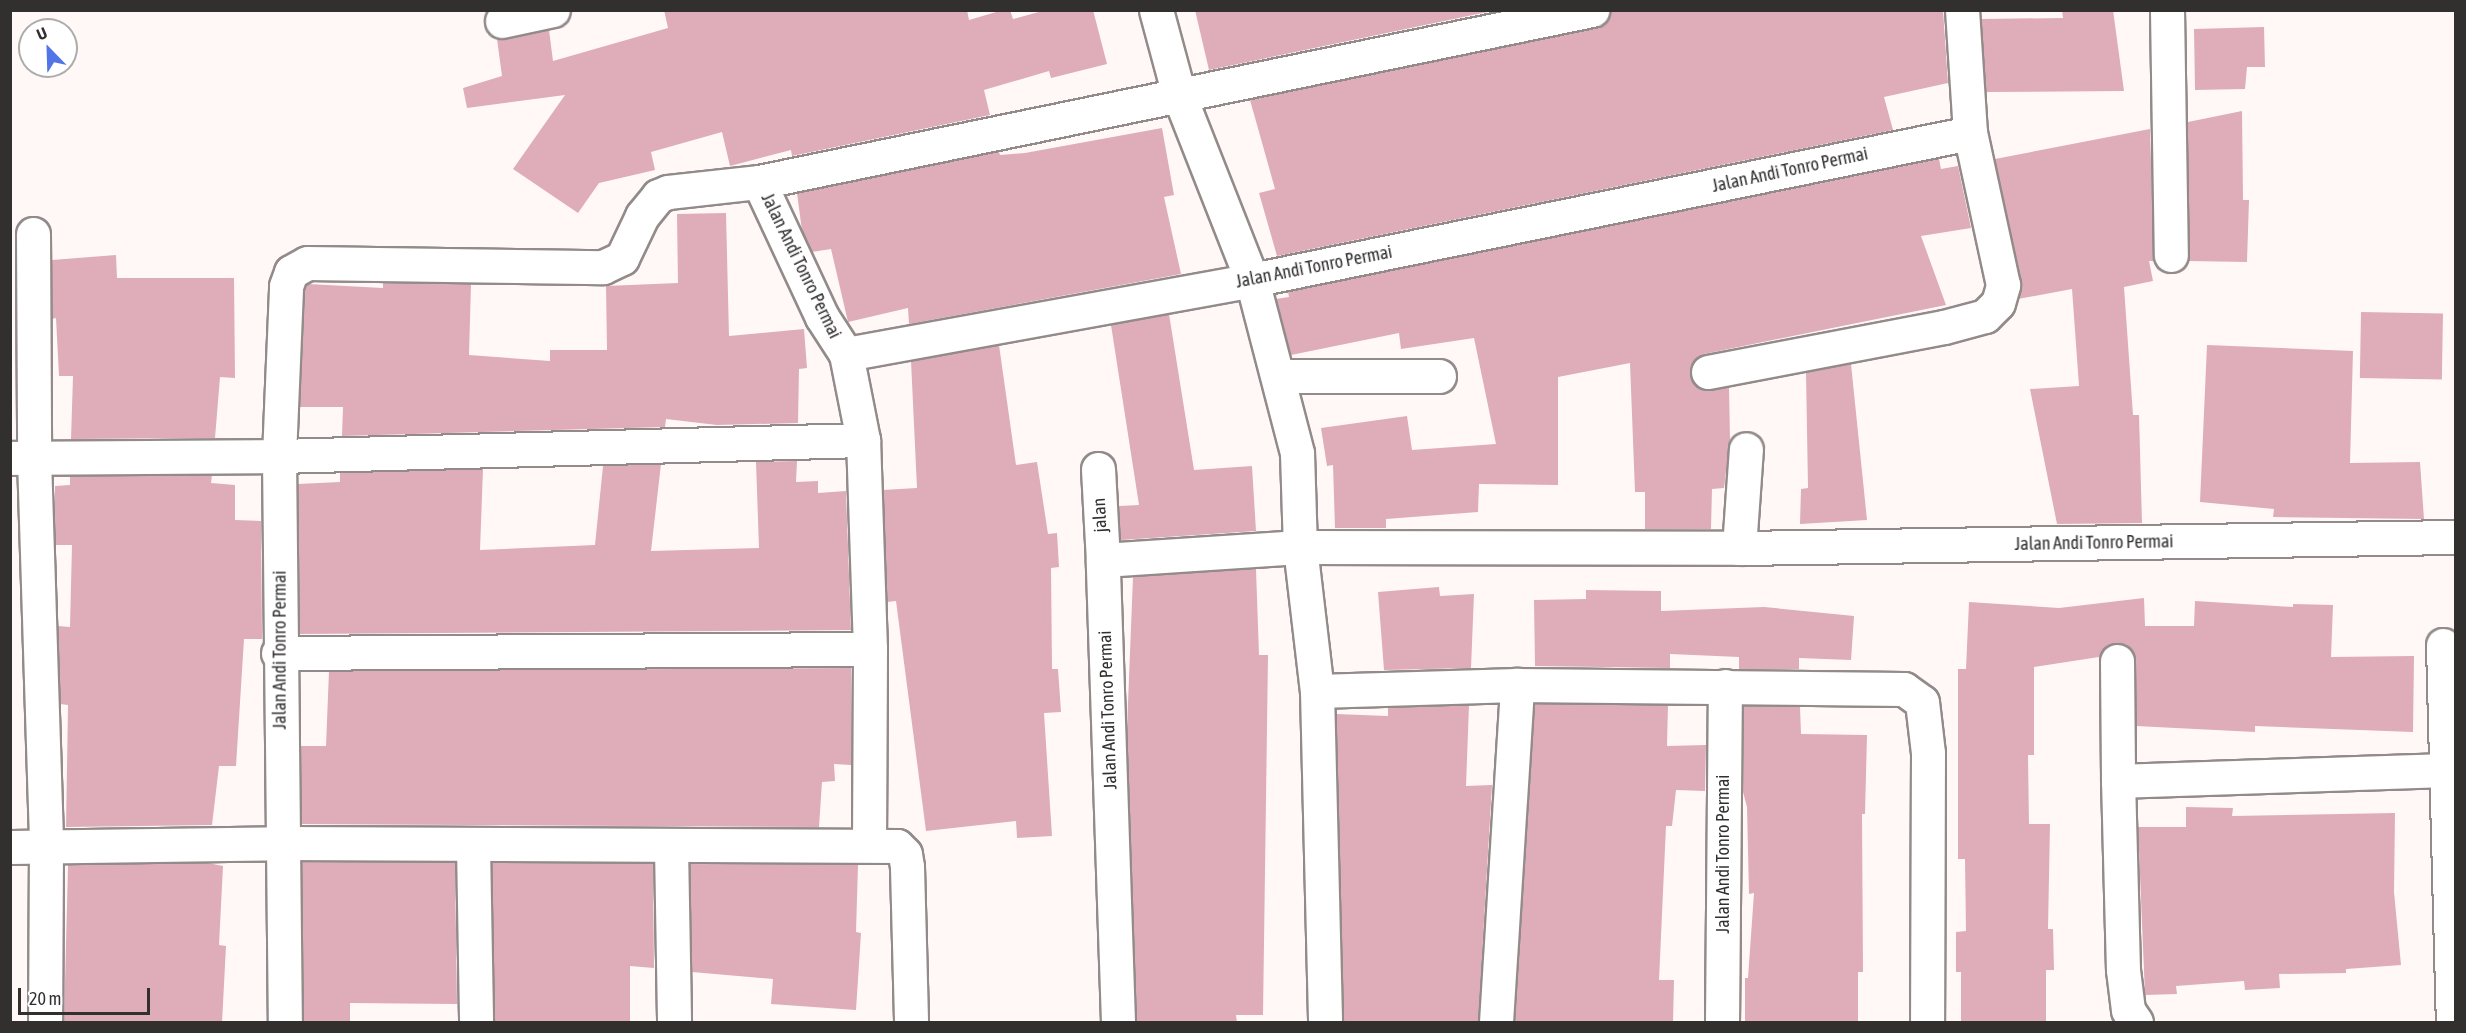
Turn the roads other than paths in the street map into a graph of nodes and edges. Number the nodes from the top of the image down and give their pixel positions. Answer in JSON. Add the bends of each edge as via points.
{"nodes":[{"id":1,"x":553,"y":10,"type":"edge"},
{"id":2,"x":1156,"y":10,"type":"edge"},
{"id":3,"x":1592,"y":10,"type":"edge"},
{"id":4,"x":1962,"y":10,"type":"edge"},
{"id":5,"x":2167,"y":10,"type":"edge"},
{"id":6,"x":502,"y":21,"type":"dead end"},
{"id":7,"x":1179,"y":95,"type":"junction"},
{"id":8,"x":1970,"y":133,"type":"junction"},
{"id":9,"x":759,"y":182,"type":"junction"},
{"id":10,"x":33,"y":234,"type":"dead end"},
{"id":11,"x":2171,"y":255,"type":"dead end"},
{"id":12,"x":1252,"y":280,"type":"junction"},
{"id":13,"x":846,"y":354,"type":"junction"},
{"id":14,"x":1708,"y":372,"type":"dead end"},
{"id":15,"x":1278,"y":376,"type":"junction"},
{"id":16,"x":1439,"y":376,"type":"dead end"},
{"id":17,"x":863,"y":440,"type":"junction"},
{"id":18,"x":1746,"y":449,"type":"dead end"},
{"id":19,"x":279,"y":456,"type":"junction"},
{"id":20,"x":22,"y":458,"type":"edge"},
{"id":21,"x":1098,"y":469,"type":"dead end"},
{"id":22,"x":2456,"y":537,"type":"edge"},
{"id":23,"x":1300,"y":547,"type":"junction"},
{"id":24,"x":1739,"y":548,"type":"junction"},
{"id":25,"x":1103,"y":560,"type":"junction"},
{"id":26,"x":2443,"y":645,"type":"dead end"},
{"id":27,"x":870,"y":649,"type":"junction"},
{"id":28,"x":279,"y":653,"type":"junction"},
{"id":29,"x":2117,"y":661,"type":"dead end"},
{"id":30,"x":1517,"y":685,"type":"junction"},
{"id":31,"x":1725,"y":686,"type":"junction"},
{"id":32,"x":1317,"y":691,"type":"junction"},
{"id":33,"x":2445,"y":770,"type":"junction"},
{"id":34,"x":2118,"y":781,"type":"junction"},
{"id":35,"x":283,"y":843,"type":"junction"},
{"id":36,"x":869,"y":843,"type":"junction"},
{"id":37,"x":473,"y":845,"type":"junction"},
{"id":38,"x":10,"y":846,"type":"edge"},
{"id":39,"x":671,"y":846,"type":"junction"},
{"id":40,"x":46,"y":847,"type":"junction"},
{"id":41,"x":45,"y":1023,"type":"edge"},
{"id":42,"x":285,"y":1023,"type":"edge"},
{"id":43,"x":476,"y":1023,"type":"edge"},
{"id":44,"x":674,"y":1023,"type":"edge"},
{"id":45,"x":910,"y":1023,"type":"edge"},
{"id":46,"x":1118,"y":1023,"type":"edge"},
{"id":47,"x":1325,"y":1023,"type":"edge"},
{"id":48,"x":1496,"y":1023,"type":"edge"},
{"id":49,"x":1722,"y":1023,"type":"edge"},
{"id":50,"x":1927,"y":1023,"type":"edge"},
{"id":51,"x":2136,"y":1023,"type":"edge"},
{"id":52,"x":2453,"y":1023,"type":"edge"}],
"edges":[{"from":1,"to":6,"type":"street"},
{"from":2,"to":7,"type":"street"},
{"from":3,"to":7,"type":"street","name":"Jalan Andi Tonro Permai"},
{"from":4,"to":8,"type":"street"},
{"from":5,"to":11,"type":"street"},
{"from":7,"to":9,"type":"street","name":"Jalan Andi Tonro Permai"},
{"from":7,"to":12,"type":"street"},
{"from":8,"to":12,"type":"street","name":"Jalan Andi Tonro Permai"},
{"from":8,"to":14,"type":"street","via":[[2003,285],[1998,303],[1985,316]]},
{"from":9,"to":13,"type":"street","name":"Jalan Andi Tonro Permai","via":[[822,317]]},
{"from":9,"to":19,"type":"street","name":"Jalan Andi Tonro Permai","via":[[658,196],[642,216],[622,258],[603,267],[307,263],[291,272],[286,286]]},
{"from":10,"to":20,"type":"street"},
{"from":12,"to":13,"type":"street","name":"Jalan Andi Tonro Permai"},
{"from":12,"to":15,"type":"street"},
{"from":13,"to":17,"type":"street"},
{"from":15,"to":16,"type":"street"},
{"from":15,"to":23,"type":"street","via":[[1296,453]]},
{"from":17,"to":19,"type":"street"},
{"from":17,"to":27,"type":"street"},
{"from":18,"to":24,"type":"street"},
{"from":19,"to":20,"type":"street"},
{"from":19,"to":28,"type":"street","name":"Jalan Andi Tonro Permai"},
{"from":20,"to":40,"type":"street"},
{"from":21,"to":25,"type":"street","name":"jalan"},
{"from":22,"to":24,"type":"street","name":"Jalan Andi Tonro Permai"},
{"from":23,"to":24,"type":"street","name":"Jalan Andi Tonro Permai"},
{"from":23,"to":25,"type":"street","name":"Jalan Andi Tonro Permai"},
{"from":23,"to":32,"type":"street"},
{"from":25,"to":46,"type":"street","name":"Jalan Andi Tonro Permai"},
{"from":26,"to":33,"type":"street"},
{"from":27,"to":28,"type":"street"},
{"from":27,"to":36,"type":"street"},
{"from":28,"to":35,"type":"street","name":"Jalan Andi Tonro Permai"},
{"from":29,"to":34,"type":"street"},
{"from":30,"to":31,"type":"street"},
{"from":30,"to":32,"type":"street"},
{"from":30,"to":48,"type":"street"},
{"from":31,"to":49,"type":"street","name":"Jalan Andi Tonro Permai"},
{"from":31,"to":50,"type":"street","via":[[1872,686],[1904,689],[1922,702],[1928,753]]},
{"from":32,"to":47,"type":"street"},
{"from":33,"to":34,"type":"street"},
{"from":33,"to":52,"type":"street"},
{"from":34,"to":51,"type":"street","via":[[2123,970],[2128,1010]]},
{"from":35,"to":37,"type":"street"},
{"from":35,"to":40,"type":"street"},
{"from":35,"to":42,"type":"street","name":"Jalan Andi Tonro Permai"},
{"from":36,"to":39,"type":"street"},
{"from":36,"to":45,"type":"street","via":[[897,846],[906,861]]},
{"from":37,"to":39,"type":"street"},
{"from":37,"to":43,"type":"street"},
{"from":38,"to":40,"type":"street"},
{"from":39,"to":44,"type":"street"},
{"from":40,"to":41,"type":"street"}]}
